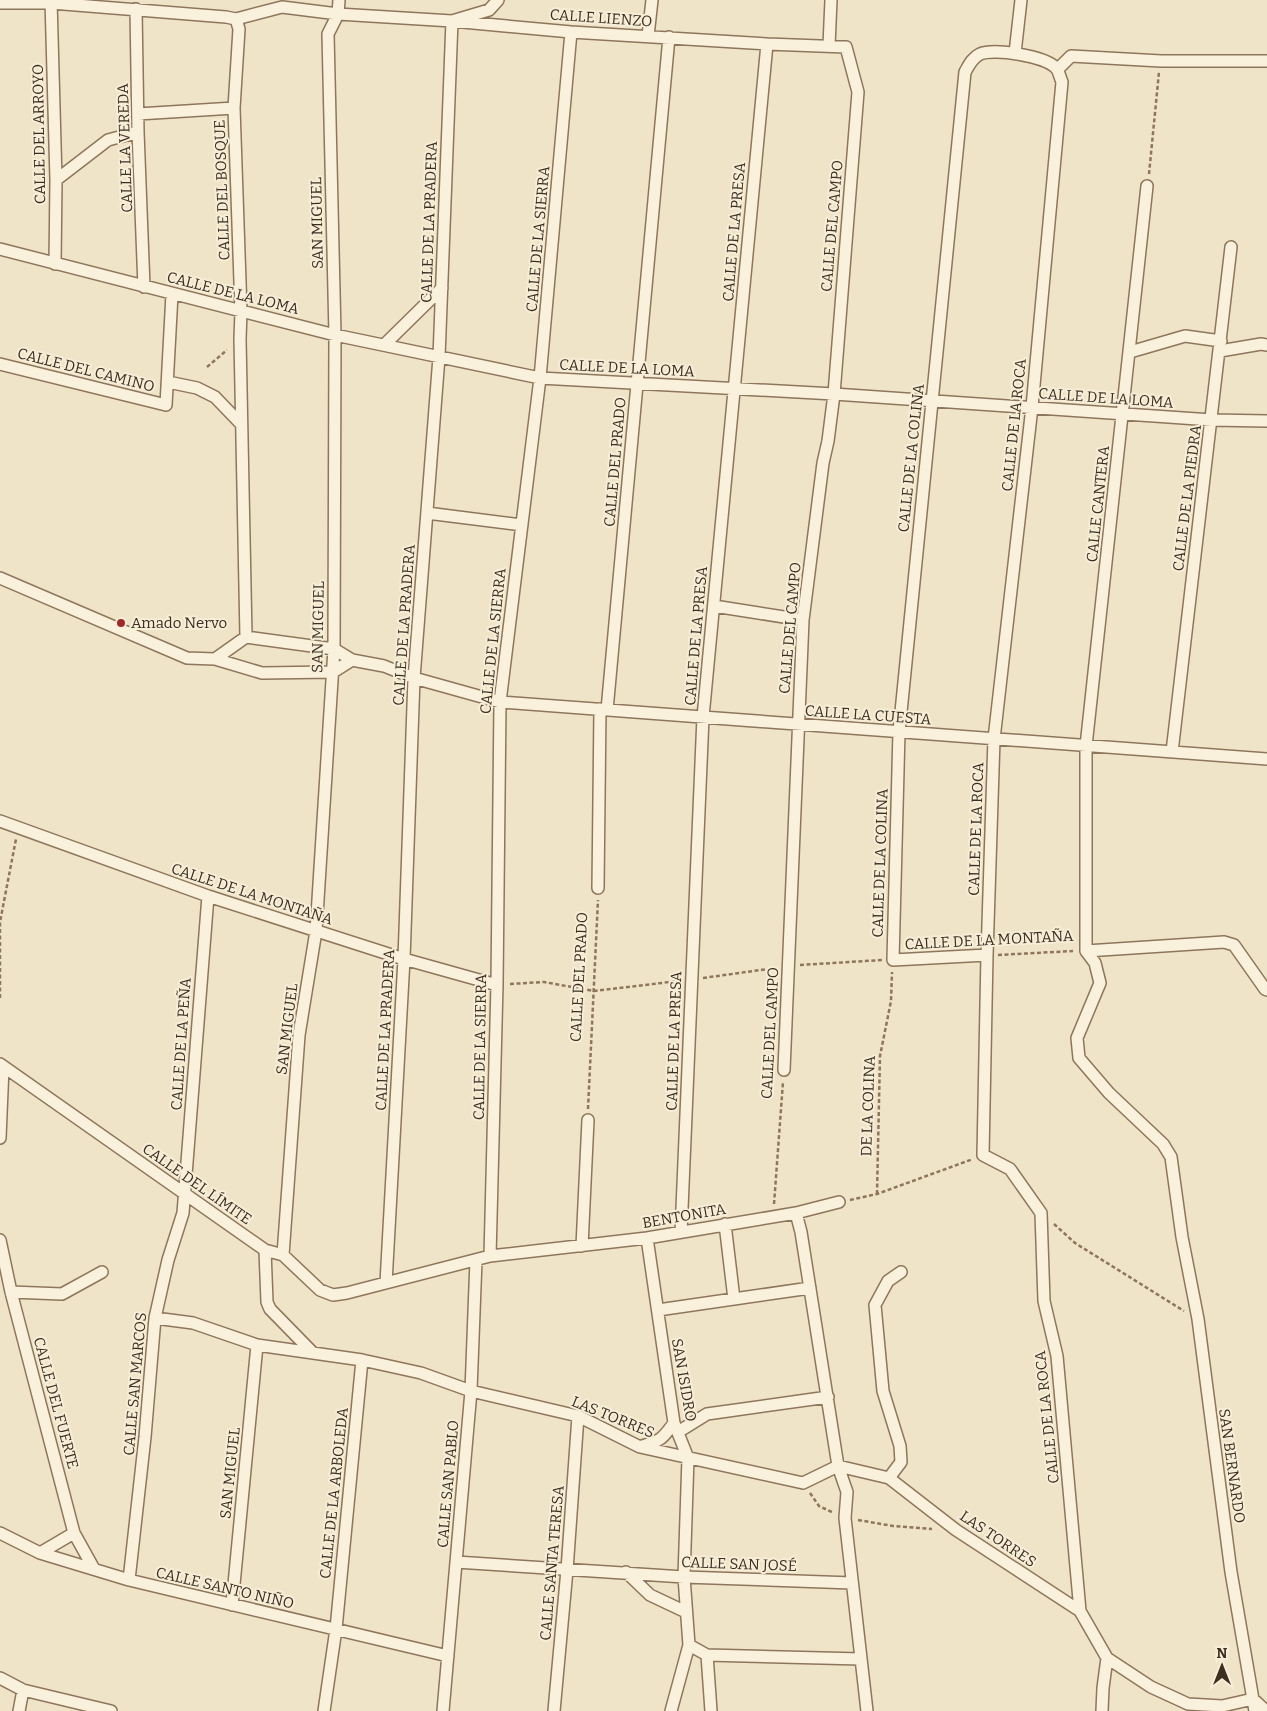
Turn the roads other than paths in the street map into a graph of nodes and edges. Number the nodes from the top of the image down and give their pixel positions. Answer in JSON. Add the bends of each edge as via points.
{"nodes":[{"id":1,"x":339,"y":0,"type":"edge"},
{"id":2,"x":498,"y":0,"type":"edge"},
{"id":3,"x":652,"y":0,"type":"edge"},
{"id":4,"x":831,"y":0,"type":"edge"},
{"id":5,"x":1020,"y":0,"type":"edge"},
{"id":6,"x":51,"y":1,"type":"edge"},
{"id":7,"x":22,"y":2,"type":"edge"},
{"id":8,"x":0,"y":3,"type":"edge"},
{"id":9,"x":136,"y":9,"type":"junction"},
{"id":10,"x":338,"y":14,"type":"junction"},
{"id":11,"x":236,"y":20,"type":"junction"},
{"id":12,"x":452,"y":22,"type":"junction"},
{"id":13,"x":571,"y":32,"type":"junction"},
{"id":14,"x":648,"y":36,"type":"junction"},
{"id":15,"x":669,"y":37,"type":"junction"},
{"id":16,"x":766,"y":44,"type":"junction"},
{"id":17,"x":828,"y":46,"type":"junction"},
{"id":18,"x":846,"y":46,"type":"joint"},
{"id":19,"x":1015,"y":53,"type":"junction"},
{"id":20,"x":1267,"y":61,"type":"edge"},
{"id":21,"x":1058,"y":69,"type":"junction"},
{"id":22,"x":234,"y":108,"type":"junction"},
{"id":23,"x":138,"y":114,"type":"junction"},
{"id":24,"x":138,"y":132,"type":"junction"},
{"id":25,"x":56,"y":180,"type":"junction"},
{"id":26,"x":1147,"y":186,"type":"road end"},
{"id":27,"x":1231,"y":247,"type":"dead end"},
{"id":28,"x":0,"y":249,"type":"edge"},
{"id":29,"x":55,"y":264,"type":"junction"},
{"id":30,"x":144,"y":287,"type":"junction"},
{"id":31,"x":442,"y":288,"type":"junction"},
{"id":32,"x":172,"y":294,"type":"junction"},
{"id":33,"x":241,"y":311,"type":"junction"},
{"id":34,"x":335,"y":334,"type":"junction"},
{"id":35,"x":384,"y":345,"type":"junction"},
{"id":36,"x":1267,"y":345,"type":"edge"},
{"id":37,"x":1221,"y":346,"type":"junction"},
{"id":38,"x":1130,"y":352,"type":"junction"},
{"id":39,"x":439,"y":357,"type":"junction"},
{"id":40,"x":0,"y":364,"type":"edge"},
{"id":41,"x":540,"y":378,"type":"junction"},
{"id":42,"x":168,"y":382,"type":"junction"},
{"id":43,"x":637,"y":383,"type":"junction"},
{"id":44,"x":735,"y":388,"type":"junction"},
{"id":45,"x":834,"y":394,"type":"junction"},
{"id":46,"x":932,"y":401,"type":"junction"},
{"id":47,"x":1032,"y":408,"type":"junction"},
{"id":48,"x":1123,"y":414,"type":"junction"},
{"id":49,"x":1212,"y":420,"type":"junction"},
{"id":50,"x":1267,"y":421,"type":"edge"},
{"id":51,"x":241,"y":424,"type":"junction"},
{"id":52,"x":426,"y":513,"type":"junction"},
{"id":53,"x":522,"y":525,"type":"junction"},
{"id":54,"x":0,"y":578,"type":"edge"},
{"id":55,"x":714,"y":606,"type":"junction"},
{"id":56,"x":803,"y":620,"type":"junction"},
{"id":57,"x":246,"y":637,"type":"junction"},
{"id":58,"x":334,"y":649,"type":"junction"},
{"id":59,"x":216,"y":659,"type":"junction"},
{"id":60,"x":352,"y":660,"type":"junction"},
{"id":61,"x":333,"y":672,"type":"junction"},
{"id":62,"x":414,"y":678,"type":"junction"},
{"id":63,"x":500,"y":702,"type":"junction"},
{"id":64,"x":604,"y":710,"type":"junction"},
{"id":65,"x":703,"y":717,"type":"junction"},
{"id":66,"x":798,"y":725,"type":"junction"},
{"id":67,"x":899,"y":732,"type":"junction"},
{"id":68,"x":994,"y":739,"type":"junction"},
{"id":69,"x":1086,"y":746,"type":"junction"},
{"id":70,"x":1172,"y":752,"type":"junction"},
{"id":71,"x":1267,"y":759,"type":"edge"},
{"id":72,"x":0,"y":821,"type":"edge"},
{"id":73,"x":598,"y":888,"type":"road end"},
{"id":74,"x":208,"y":896,"type":"junction"},
{"id":75,"x":316,"y":931,"type":"junction"},
{"id":76,"x":1086,"y":951,"type":"junction"},
{"id":77,"x":987,"y":956,"type":"junction"},
{"id":78,"x":404,"y":959,"type":"junction"},
{"id":79,"x":893,"y":960,"type":"joint"},
{"id":80,"x":497,"y":985,"type":"junction"},
{"id":81,"x":1267,"y":990,"type":"edge"},
{"id":82,"x":2,"y":1065,"type":"edge"},
{"id":83,"x":784,"y":1070,"type":"road end"},
{"id":84,"x":588,"y":1120,"type":"road end"},
{"id":85,"x":0,"y":1138,"type":"edge"},
{"id":86,"x":184,"y":1194,"type":"junction"},
{"id":87,"x":839,"y":1202,"type":"road end"},
{"id":88,"x":796,"y":1213,"type":"junction"},
{"id":89,"x":725,"y":1224,"type":"junction"},
{"id":90,"x":681,"y":1232,"type":"junction"},
{"id":91,"x":647,"y":1238,"type":"junction"},
{"id":92,"x":0,"y":1240,"type":"edge"},
{"id":93,"x":582,"y":1246,"type":"junction"},
{"id":94,"x":264,"y":1250,"type":"junction"},
{"id":95,"x":283,"y":1256,"type":"junction"},
{"id":96,"x":490,"y":1256,"type":"junction"},
{"id":97,"x":476,"y":1260,"type":"junction"},
{"id":98,"x":102,"y":1272,"type":"dead end"},
{"id":99,"x":901,"y":1272,"type":"dead end"},
{"id":100,"x":386,"y":1283,"type":"junction"},
{"id":101,"x":810,"y":1288,"type":"junction"},
{"id":102,"x":11,"y":1292,"type":"junction"},
{"id":103,"x":734,"y":1299,"type":"junction"},
{"id":104,"x":658,"y":1310,"type":"junction"},
{"id":105,"x":155,"y":1318,"type":"junction"},
{"id":106,"x":257,"y":1345,"type":"junction"},
{"id":107,"x":313,"y":1353,"type":"junction"},
{"id":108,"x":362,"y":1360,"type":"junction"},
{"id":109,"x":471,"y":1391,"type":"junction"},
{"id":110,"x":828,"y":1397,"type":"junction"},
{"id":111,"x":578,"y":1416,"type":"junction"},
{"id":112,"x":676,"y":1427,"type":"junction"},
{"id":113,"x":640,"y":1447,"type":"junction"},
{"id":114,"x":688,"y":1458,"type":"junction"},
{"id":115,"x":838,"y":1466,"type":"junction"},
{"id":116,"x":889,"y":1478,"type":"junction"},
{"id":117,"x":0,"y":1533,"type":"edge"},
{"id":118,"x":74,"y":1533,"type":"junction"},
{"id":119,"x":40,"y":1553,"type":"junction"},
{"id":120,"x":456,"y":1562,"type":"junction"},
{"id":121,"x":94,"y":1569,"type":"junction"},
{"id":122,"x":567,"y":1570,"type":"junction"},
{"id":123,"x":626,"y":1572,"type":"junction"},
{"id":124,"x":684,"y":1577,"type":"junction"},
{"id":125,"x":129,"y":1580,"type":"junction"},
{"id":126,"x":852,"y":1583,"type":"junction"},
{"id":127,"x":232,"y":1605,"type":"junction"},
{"id":128,"x":1080,"y":1611,"type":"junction"},
{"id":129,"x":686,"y":1612,"type":"junction"},
{"id":130,"x":336,"y":1630,"type":"junction"},
{"id":131,"x":689,"y":1645,"type":"junction"},
{"id":132,"x":707,"y":1655,"type":"junction"},
{"id":133,"x":448,"y":1656,"type":"junction"},
{"id":134,"x":1107,"y":1658,"type":"junction"},
{"id":135,"x":861,"y":1659,"type":"junction"},
{"id":136,"x":0,"y":1678,"type":"edge"},
{"id":137,"x":23,"y":1690,"type":"junction"},
{"id":138,"x":1253,"y":1699,"type":"junction"},
{"id":139,"x":19,"y":1711,"type":"edge"},
{"id":140,"x":111,"y":1711,"type":"edge"},
{"id":141,"x":324,"y":1711,"type":"edge"},
{"id":142,"x":443,"y":1711,"type":"edge"},
{"id":143,"x":554,"y":1711,"type":"edge"},
{"id":144,"x":671,"y":1711,"type":"edge"},
{"id":145,"x":711,"y":1711,"type":"edge"},
{"id":146,"x":866,"y":1711,"type":"edge"},
{"id":147,"x":1102,"y":1711,"type":"edge"},
{"id":148,"x":1255,"y":1711,"type":"edge"},
{"id":149,"x":1266,"y":1711,"type":"edge"}],
"edges":[{"from":1,"to":10,"type":"street","name":"SAN MIGUEL"},
{"from":2,"to":12,"type":"street","via":[[489,10]]},
{"from":3,"to":14,"type":"street"},
{"from":4,"to":17,"type":"street"},
{"from":5,"to":19,"type":"street"},
{"from":6,"to":7,"type":"street"},
{"from":6,"to":9,"type":"street"},
{"from":6,"to":25,"type":"street","name":"CALLE DEL ARROYO"},
{"from":7,"to":8,"type":"street"},
{"from":9,"to":11,"type":"street","via":[[226,16]]},
{"from":9,"to":23,"type":"street","name":"CALLE LA VEREDA"},
{"from":10,"to":11,"type":"street","name":"CALLE LIENZO","via":[[282,8]]},
{"from":10,"to":12,"type":"street","name":"CALLE LIENZO"},
{"from":10,"to":34,"type":"street","name":"SAN MIGUEL","via":[[328,34]]},
{"from":11,"to":22,"type":"street","name":"CALLE DEL BOSQUE","via":[[239,29]]},
{"from":12,"to":13,"type":"street","name":"CALLE LIENZO"},
{"from":12,"to":31,"type":"street","name":"CALLE DE LA PRADERA"},
{"from":13,"to":14,"type":"street","name":"CALLE LIENZO"},
{"from":13,"to":41,"type":"street","name":"CALLE DE LA SIERRA"},
{"from":14,"to":15,"type":"street","name":"CALLE LIENZO"},
{"from":15,"to":16,"type":"street","name":"CALLE LIENZO"},
{"from":15,"to":43,"type":"street","name":"CALLE DEL PRADO"},
{"from":16,"to":17,"type":"street","name":"CALLE LIENZO"},
{"from":16,"to":44,"type":"street","name":"CALLE DE LA PRESA"},
{"from":17,"to":18,"type":"street","name":"CALLE LIENZO"},
{"from":18,"to":45,"type":"street","name":"CALLE DEL CAMPO","via":[[858,92]]},
{"from":19,"to":21,"type":"street","via":[[1047,61]]},
{"from":19,"to":46,"type":"street","name":"CALLE DE LA COLINA","via":[[981,53],[971,60],[965,72]]},
{"from":20,"to":21,"type":"street","via":[[1161,61],[1071,56]]},
{"from":21,"to":47,"type":"street","name":"CALLE DE LA ROCA","via":[[1062,82]]},
{"from":22,"to":23,"type":"street"},
{"from":22,"to":33,"type":"street","name":"CALLE DEL BOSQUE"},
{"from":23,"to":24,"type":"street","name":"CALLE LA VEREDA"},
{"from":24,"to":25,"type":"street","via":[[108,140]]},
{"from":24,"to":30,"type":"street","name":"CALLE LA VEREDA"},
{"from":25,"to":29,"type":"street","name":"CALLE DEL ARROYO"},
{"from":26,"to":38,"type":"street","name":"CALLE CANTERA"},
{"from":27,"to":37,"type":"street","name":"CALLE DE LA PIEDRA"},
{"from":28,"to":29,"type":"street","name":"CALLE DE LA LOMA"},
{"from":29,"to":30,"type":"street","name":"CALLE DE LA LOMA"},
{"from":30,"to":32,"type":"street","name":"CALLE DE LA LOMA"},
{"from":31,"to":35,"type":"street"},
{"from":31,"to":39,"type":"street","name":"CALLE DE LA PRADERA"},
{"from":32,"to":33,"type":"street","name":"CALLE DE LA LOMA"},
{"from":32,"to":42,"type":"street"},
{"from":33,"to":34,"type":"street","name":"CALLE DE LA LOMA"},
{"from":33,"to":51,"type":"street","name":"CALLE DEL BOSQUE"},
{"from":34,"to":35,"type":"street","name":"CALLE DE LA LOMA"},
{"from":34,"to":58,"type":"street","name":"SAN MIGUEL"},
{"from":35,"to":39,"type":"street","name":"CALLE DE LA LOMA"},
{"from":36,"to":37,"type":"street"},
{"from":37,"to":38,"type":"street","via":[[1185,336]]},
{"from":37,"to":49,"type":"street","name":"CALLE DE LA PIEDRA"},
{"from":38,"to":48,"type":"street","name":"CALLE CANTERA"},
{"from":39,"to":41,"type":"street","name":"CALLE DE LA LOMA"},
{"from":39,"to":52,"type":"street","name":"CALLE DE LA PRADERA"},
{"from":40,"to":42,"type":"street","name":"CALLE DEL CAMINO","via":[[166,404]]},
{"from":41,"to":43,"type":"street","name":"CALLE DE LA LOMA"},
{"from":41,"to":53,"type":"street","name":"CALLE DE LA SIERRA"},
{"from":42,"to":51,"type":"street","via":[[197,388],[215,397]]},
{"from":43,"to":44,"type":"street","name":"CALLE DE LA LOMA"},
{"from":43,"to":64,"type":"street","name":"CALLE DEL PRADO"},
{"from":44,"to":45,"type":"street","name":"CALLE DE LA LOMA"},
{"from":44,"to":55,"type":"street","name":"CALLE DE LA PRESA"},
{"from":45,"to":46,"type":"street","name":"CALLE DE LA LOMA"},
{"from":45,"to":56,"type":"street","name":"CALLE DEL CAMPO"},
{"from":46,"to":47,"type":"street","name":"CALLE DE LA LOMA"},
{"from":46,"to":67,"type":"street","name":"CALLE DE LA COLINA"},
{"from":47,"to":48,"type":"street","name":"CALLE DE LA LOMA"},
{"from":47,"to":68,"type":"street","name":"CALLE DE LA ROCA"},
{"from":48,"to":49,"type":"street","name":"CALLE DE LA LOMA"},
{"from":48,"to":69,"type":"street","name":"CALLE CANTERA"},
{"from":49,"to":50,"type":"street","name":"CALLE DE LA LOMA"},
{"from":49,"to":70,"type":"street","name":"CALLE DE LA PIEDRA"},
{"from":51,"to":57,"type":"street","name":"CALLE DEL BOSQUE"},
{"from":52,"to":53,"type":"street"},
{"from":52,"to":62,"type":"street","name":"CALLE DE LA PRADERA"},
{"from":53,"to":63,"type":"street","name":"CALLE DE LA SIERRA"},
{"from":54,"to":59,"type":"street","via":[[187,658]]},
{"from":55,"to":56,"type":"street"},
{"from":55,"to":65,"type":"street","name":"CALLE DE LA PRESA"},
{"from":56,"to":66,"type":"street","name":"CALLE DEL CAMPO"},
{"from":57,"to":58,"type":"street","name":"CALLE LA CUESTA"},
{"from":57,"to":59,"type":"street"},
{"from":58,"to":60,"type":"street","name":"CALLE LA CUESTA"},
{"from":58,"to":61,"type":"street","name":"SAN MIGUEL"},
{"from":59,"to":61,"type":"street","via":[[262,673]]},
{"from":60,"to":61,"type":"street"},
{"from":60,"to":62,"type":"street","name":"CALLE LA CUESTA","via":[[384,666]]},
{"from":61,"to":75,"type":"street","name":"SAN MIGUEL"},
{"from":62,"to":63,"type":"street","name":"CALLE LA CUESTA"},
{"from":62,"to":78,"type":"street","name":"CALLE DE LA PRADERA"},
{"from":63,"to":64,"type":"street","name":"CALLE LA CUESTA"},
{"from":63,"to":80,"type":"street","name":"CALLE DE LA SIERRA"},
{"from":64,"to":65,"type":"street","name":"CALLE LA CUESTA"},
{"from":64,"to":73,"type":"street","name":"CALLE DEL PRADO"},
{"from":65,"to":66,"type":"street","name":"CALLE LA CUESTA"},
{"from":65,"to":90,"type":"street","name":"CALLE DE LA PRESA"},
{"from":66,"to":67,"type":"street","name":"CALLE LA CUESTA"},
{"from":66,"to":83,"type":"street","name":"CALLE DEL CAMPO"},
{"from":67,"to":68,"type":"street","name":"CALLE LA CUESTA"},
{"from":67,"to":79,"type":"street","name":"CALLE DE LA COLINA"},
{"from":68,"to":69,"type":"street","name":"CALLE LA CUESTA"},
{"from":68,"to":77,"type":"street","name":"CALLE DE LA ROCA"},
{"from":69,"to":70,"type":"street","name":"CALLE LA CUESTA"},
{"from":69,"to":76,"type":"street","name":"CALLE CANTERA"},
{"from":70,"to":71,"type":"street","name":"CALLE LA CUESTA"},
{"from":72,"to":74,"type":"street","name":"CALLE DE LA MONTAÑA"},
{"from":74,"to":75,"type":"street","name":"CALLE DE LA MONTAÑA"},
{"from":74,"to":86,"type":"street","name":"CALLE DE LA PEÑA"},
{"from":75,"to":78,"type":"street","name":"CALLE DE LA MONTAÑA"},
{"from":75,"to":95,"type":"street","name":"SAN MIGUEL","via":[[299,1035]]},
{"from":76,"to":81,"type":"street","via":[[1224,942],[1234,945]]},
{"from":76,"to":138,"type":"street","name":"SAN BERNARDO","via":[[1095,963],[1100,983],[1077,1038],[1079,1058],[1163,1144],[1170,1157],[1198,1319],[1231,1572]]},
{"from":77,"to":79,"type":"street","name":"CALLE DE LA MONTAÑA"},
{"from":77,"to":128,"type":"street","name":"CALLE DE LA ROCA","via":[[983,1155],[1010,1169],[1041,1214],[1044,1301],[1057,1356]]},
{"from":78,"to":80,"type":"street","name":"CALLE DE LA MONTAÑA"},
{"from":78,"to":100,"type":"street","name":"CALLE DE LA PRADERA"},
{"from":80,"to":96,"type":"street","name":"CALLE DE LA SIERRA"},
{"from":82,"to":85,"type":"street"},
{"from":82,"to":86,"type":"street","name":"CALLE DEL LÍMITE"},
{"from":84,"to":93,"type":"street"},
{"from":86,"to":94,"type":"street","name":"CALLE DEL LÍMITE"},
{"from":86,"to":105,"type":"street","name":"CALLE SAN MARCOS","via":[[183,1213]]},
{"from":87,"to":88,"type":"street","name":"BENTONITA"},
{"from":88,"to":89,"type":"street","name":"BENTONITA"},
{"from":88,"to":101,"type":"street"},
{"from":89,"to":90,"type":"street","name":"BENTONITA"},
{"from":89,"to":103,"type":"street"},
{"from":90,"to":91,"type":"street","name":"BENTONITA"},
{"from":91,"to":93,"type":"street","name":"BENTONITA"},
{"from":91,"to":104,"type":"street","name":"SAN ISIDRO"},
{"from":92,"to":102,"type":"street","name":"CALLE DEL FUERTE"},
{"from":93,"to":96,"type":"street","name":"BENTONITA"},
{"from":94,"to":95,"type":"street","name":"CALLE DEL LÍMITE"},
{"from":94,"to":107,"type":"street","via":[[267,1302]]},
{"from":95,"to":100,"type":"street","name":"CALLE DEL LÍMITE","via":[[320,1290],[333,1295]]},
{"from":96,"to":97,"type":"street","name":"BENTONITA"},
{"from":97,"to":100,"type":"street","name":"BENTONITA"},
{"from":97,"to":109,"type":"street","name":"CALLE SAN PABLO"},
{"from":98,"to":102,"type":"street","via":[[62,1294]]},
{"from":99,"to":116,"type":"street","via":[[888,1281],[875,1305],[883,1391],[900,1446],[901,1462]]},
{"from":101,"to":103,"type":"street"},
{"from":101,"to":110,"type":"street"},
{"from":102,"to":118,"type":"street","name":"CALLE DEL FUERTE"},
{"from":103,"to":104,"type":"street"},
{"from":104,"to":112,"type":"street","name":"SAN ISIDRO"},
{"from":105,"to":106,"type":"street","name":"LAS TORRES","via":[[193,1322]]},
{"from":105,"to":125,"type":"street","name":"CALLE SAN MARCOS"},
{"from":106,"to":107,"type":"street","name":"LAS TORRES"},
{"from":106,"to":127,"type":"street","name":"SAN MIGUEL"},
{"from":107,"to":108,"type":"street","name":"LAS TORRES"},
{"from":108,"to":109,"type":"street","name":"LAS TORRES","via":[[420,1373]]},
{"from":108,"to":130,"type":"street","name":"CALLE DE LA ARBOLEDA"},
{"from":109,"to":111,"type":"street","name":"LAS TORRES"},
{"from":109,"to":120,"type":"street","name":"CALLE SAN PABLO"},
{"from":110,"to":112,"type":"street","via":[[707,1414]]},
{"from":110,"to":115,"type":"street"},
{"from":111,"to":113,"type":"street","name":"LAS TORRES"},
{"from":111,"to":122,"type":"street","name":"CALLE SANTA TERESA"},
{"from":112,"to":113,"type":"street","via":[[657,1442]]},
{"from":112,"to":114,"type":"street","name":"SAN ISIDRO"},
{"from":113,"to":114,"type":"street","name":"LAS TORRES"},
{"from":114,"to":115,"type":"street","name":"LAS TORRES","via":[[803,1483]]},
{"from":114,"to":124,"type":"street","name":"SAN ISIDRO"},
{"from":115,"to":116,"type":"street","name":"LAS TORRES"},
{"from":115,"to":126,"type":"street","via":[[847,1492],[845,1518]]},
{"from":116,"to":128,"type":"street","name":"LAS TORRES","via":[[956,1530]]},
{"from":117,"to":119,"type":"street","name":"CALLE SANTO NIÑO"},
{"from":118,"to":119,"type":"street"},
{"from":118,"to":121,"type":"street","name":"CALLE DEL FUERTE"},
{"from":119,"to":121,"type":"street","name":"CALLE SANTO NIÑO"},
{"from":120,"to":122,"type":"street","name":"CALLE SAN JOSÉ"},
{"from":120,"to":133,"type":"street","name":"CALLE SAN PABLO"},
{"from":121,"to":125,"type":"street","name":"CALLE SANTO NIÑO"},
{"from":122,"to":123,"type":"street","name":"CALLE SAN JOSÉ"},
{"from":122,"to":143,"type":"street","name":"CALLE SANTA TERESA"},
{"from":123,"to":124,"type":"street","name":"CALLE SAN JOSÉ"},
{"from":123,"to":129,"type":"street","via":[[650,1594]]},
{"from":124,"to":126,"type":"street","name":"CALLE SAN JOSÉ"},
{"from":124,"to":129,"type":"street","name":"SAN ISIDRO"},
{"from":125,"to":127,"type":"street","name":"CALLE SANTO NIÑO"},
{"from":126,"to":135,"type":"street"},
{"from":127,"to":130,"type":"street","name":"CALLE SANTO NIÑO"},
{"from":128,"to":134,"type":"street"},
{"from":129,"to":131,"type":"street","name":"SAN ISIDRO"},
{"from":130,"to":133,"type":"street","name":"CALLE SANTO NIÑO"},
{"from":130,"to":141,"type":"street","name":"CALLE DE LA ARBOLEDA"},
{"from":131,"to":132,"type":"street"},
{"from":131,"to":144,"type":"street","name":"SAN ISIDRO"},
{"from":132,"to":135,"type":"street"},
{"from":132,"to":145,"type":"street"},
{"from":133,"to":142,"type":"street","name":"CALLE SAN PABLO"},
{"from":134,"to":138,"type":"street","via":[[1151,1687],[1188,1704],[1222,1706]]},
{"from":134,"to":147,"type":"street"},
{"from":135,"to":146,"type":"street"},
{"from":136,"to":137,"type":"street"},
{"from":137,"to":139,"type":"street"},
{"from":137,"to":140,"type":"street"},
{"from":138,"to":148,"type":"street","name":"SAN BERNARDO"},
{"from":138,"to":149,"type":"street"}]}
